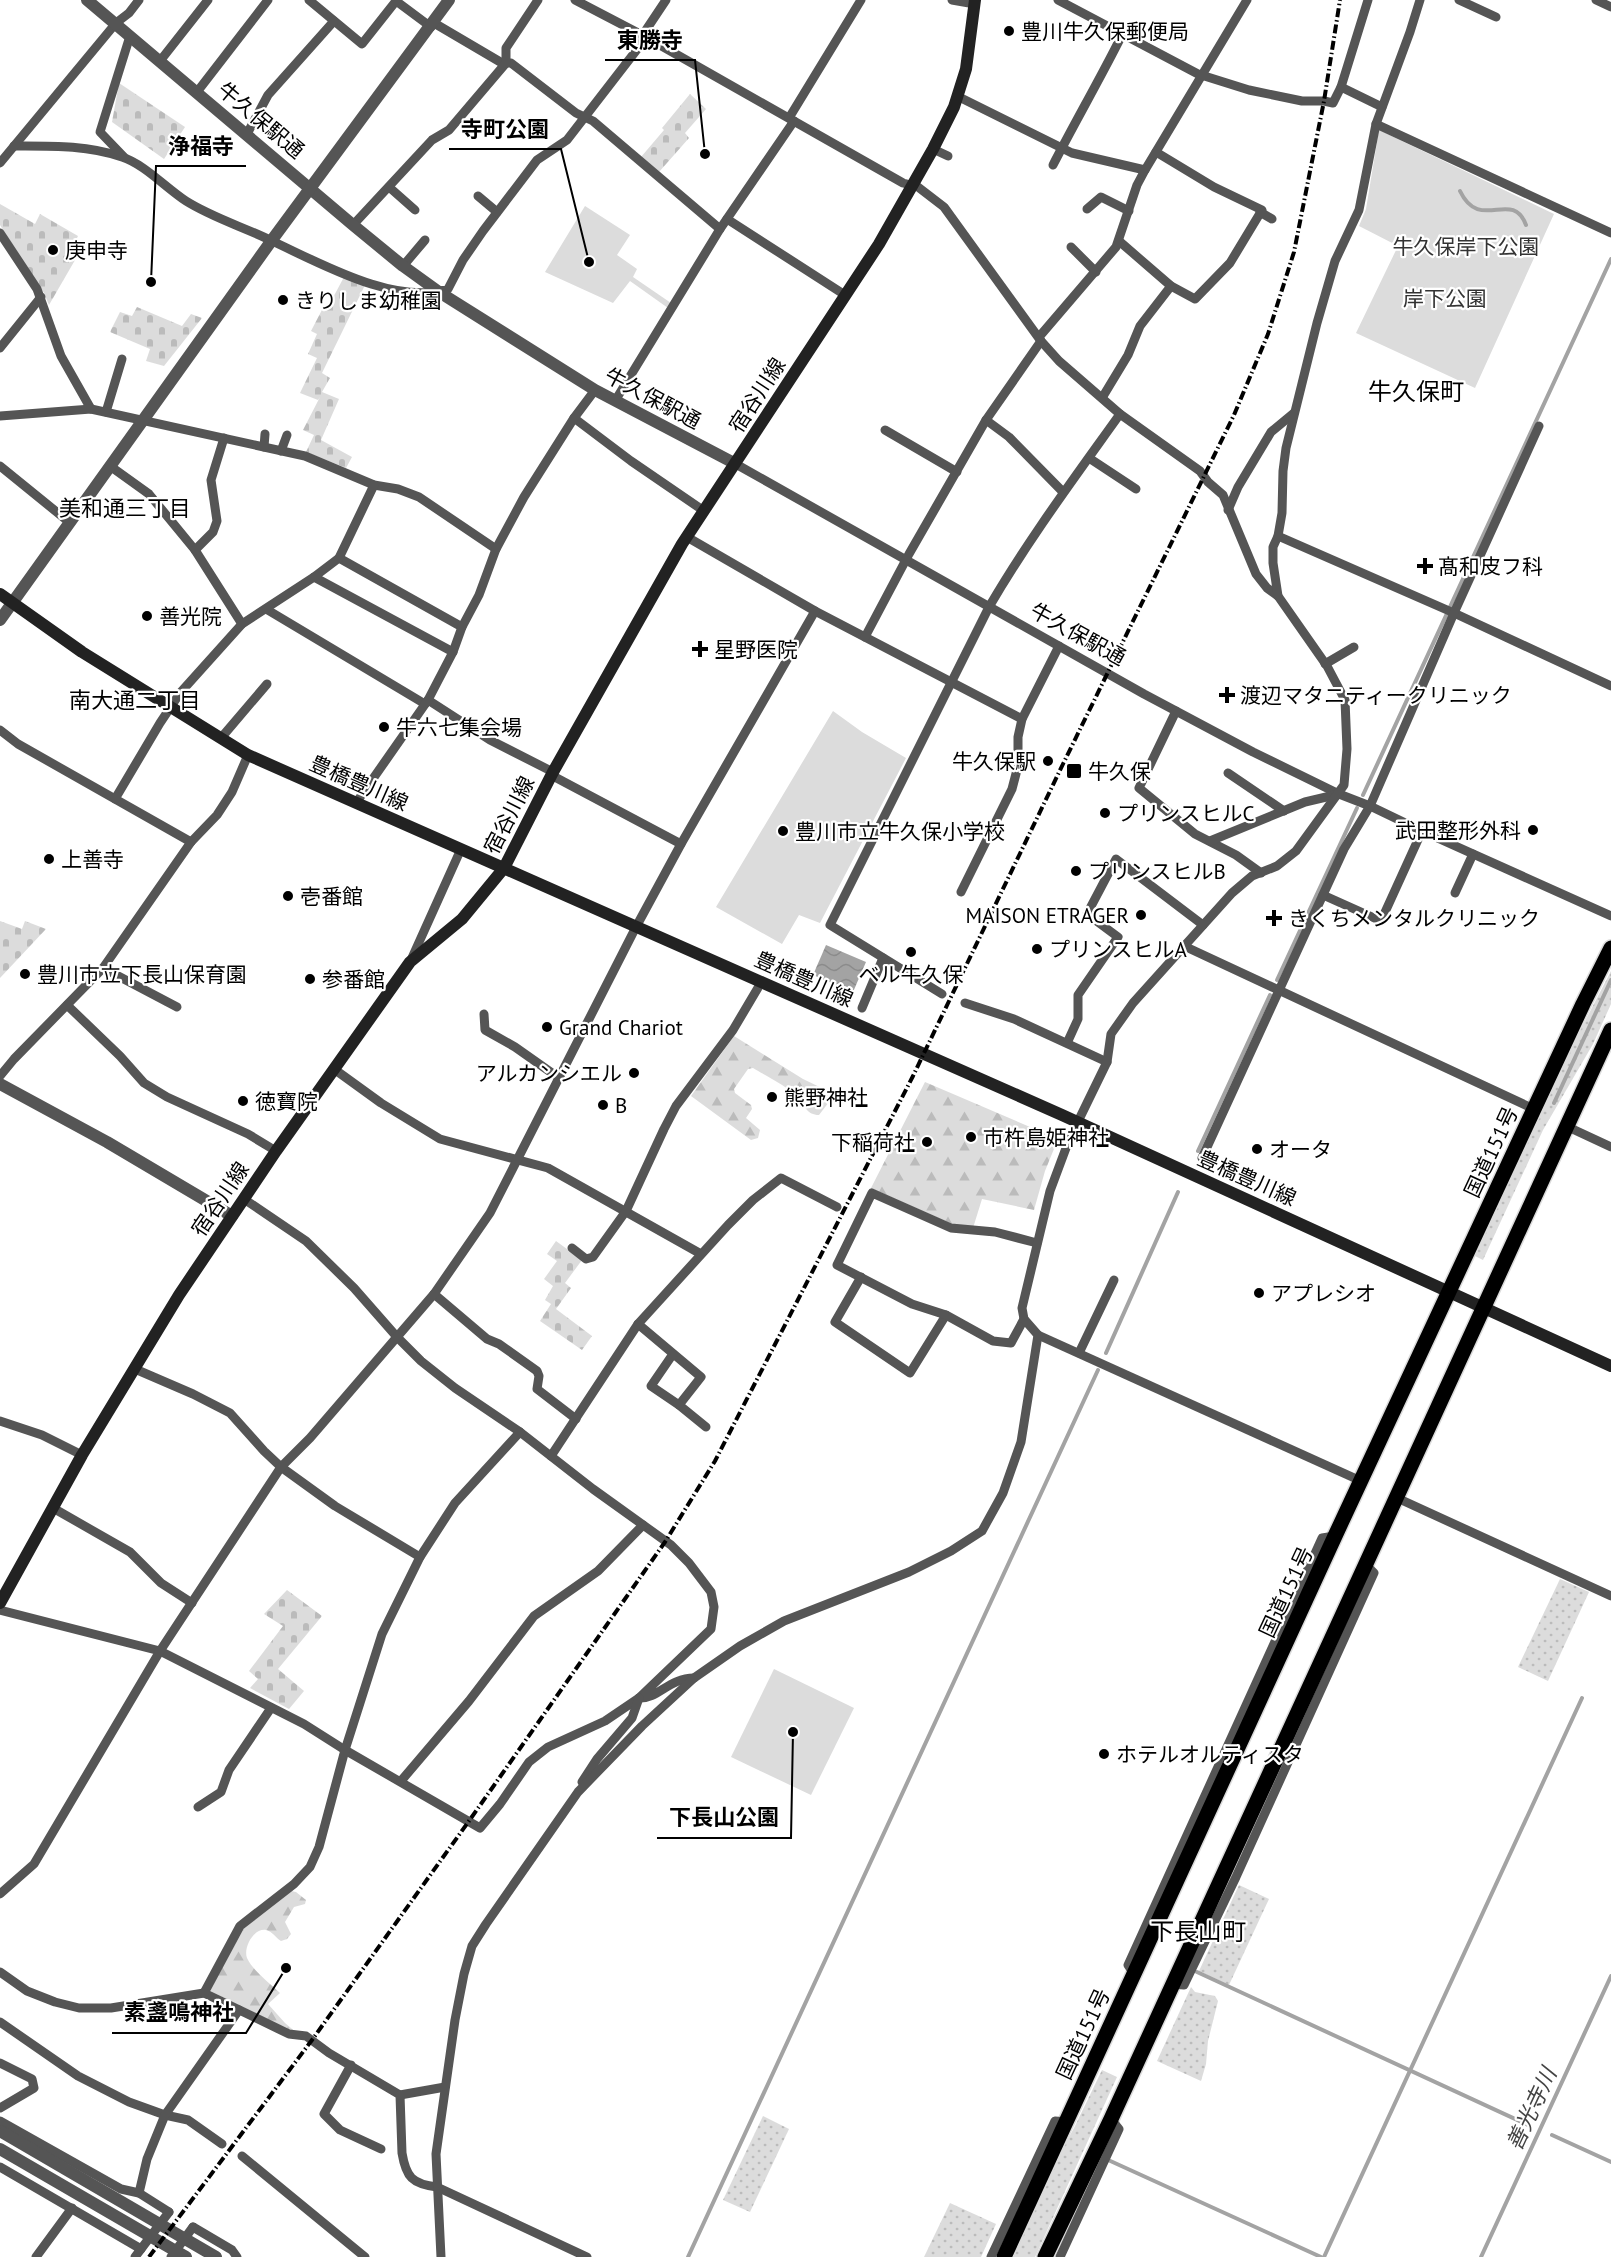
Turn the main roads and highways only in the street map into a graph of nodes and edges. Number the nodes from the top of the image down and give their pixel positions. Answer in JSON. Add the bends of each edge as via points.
{"nodes":[{"id":1,"x":975,"y":2,"type":"edge"},
{"id":2,"x":0,"y":594,"type":"edge"},
{"id":3,"x":504,"y":868,"type":"junction"},
{"id":4,"x":1611,"y":948,"type":"edge"},
{"id":5,"x":1611,"y":1030,"type":"edge"},
{"id":6,"x":1449,"y":1291,"type":"junction"},
{"id":7,"x":1485,"y":1307,"type":"junction"},
{"id":8,"x":1611,"y":1366,"type":"edge"},
{"id":9,"x":0,"y":1602,"type":"edge"},
{"id":10,"x":1004,"y":2257,"type":"edge"},
{"id":11,"x":1045,"y":2257,"type":"edge"}],
"edges":[{"from":1,"to":3,"type":"main road","name":"宿谷川線","via":[[966,69],[954,107],[933,149],[879,244],[687,537],[552,774]]},
{"from":2,"to":3,"type":"main road","name":"豊橋豊川線","via":[[82,652],[248,754]]},
{"from":3,"to":6,"type":"main road","name":"豊橋豊川線"},
{"from":3,"to":9,"type":"main road","name":"宿谷川線","via":[[462,919],[410,962],[276,1150],[179,1295],[82,1455]]},
{"from":4,"to":6,"type":"highway","name":"国道151号"},
{"from":5,"to":7,"type":"highway"},
{"from":6,"to":7,"type":"main road","name":"豊橋豊川線"},
{"from":6,"to":10,"type":"highway","name":"国道151号"},
{"from":7,"to":8,"type":"main road","name":"豊橋豊川線"},
{"from":7,"to":11,"type":"highway"}]}
